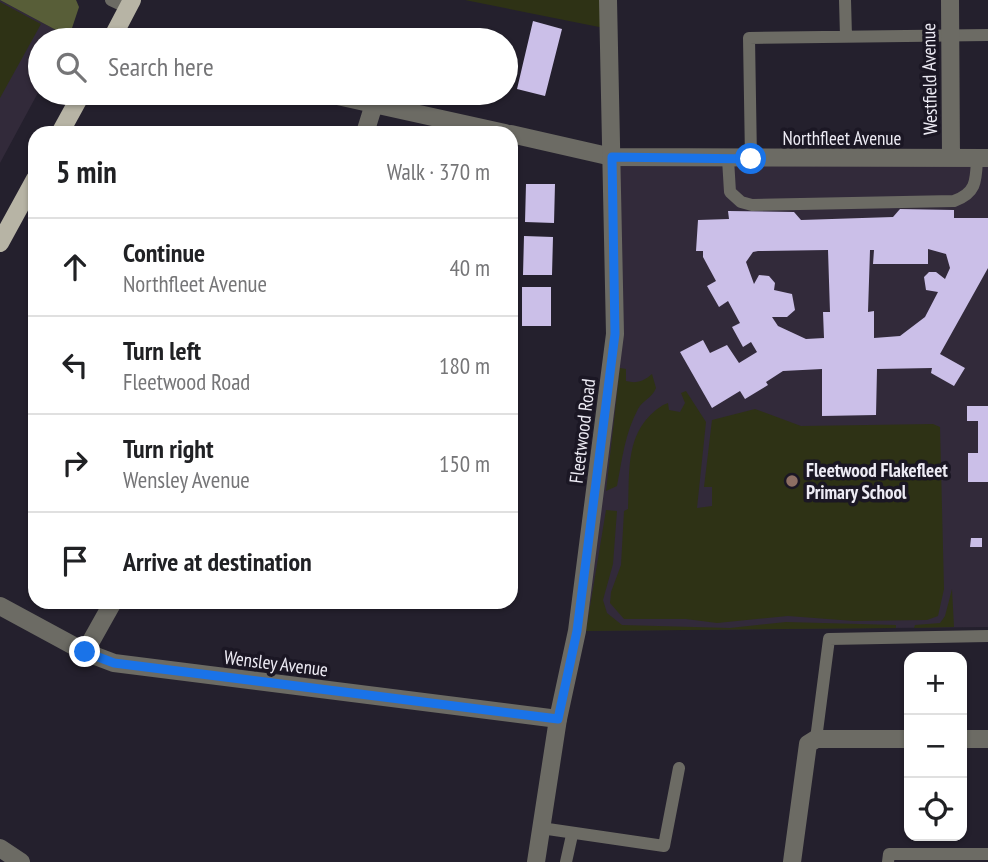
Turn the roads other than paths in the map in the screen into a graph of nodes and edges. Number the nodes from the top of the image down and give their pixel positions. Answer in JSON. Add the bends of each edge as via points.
{"nodes":[{"id":1,"x":111,"y":0,"type":"edge"},
{"id":2,"x":608,"y":0,"type":"edge"},
{"id":3,"x":845,"y":0,"type":"edge"},
{"id":4,"x":950,"y":0,"type":"edge"},
{"id":5,"x":130,"y":4,"type":"edge"},
{"id":6,"x":120,"y":28,"type":"edge"},
{"id":7,"x":988,"y":35,"type":"edge"},
{"id":8,"x":846,"y":36,"type":"junction"},
{"id":9,"x":950,"y":36,"type":"junction"},
{"id":10,"x":75,"y":105,"type":"edge"},
{"id":11,"x":374,"y":105,"type":"edge"},
{"id":12,"x":379,"y":105,"type":"edge"},
{"id":13,"x":64,"y":126,"type":"edge"},
{"id":14,"x":367,"y":126,"type":"edge"},
{"id":15,"x":473,"y":126,"type":"edge"},
{"id":16,"x":518,"y":136,"type":"edge"},
{"id":17,"x":612,"y":157,"type":"junction"},
{"id":18,"x":951,"y":158,"type":"junction"},
{"id":19,"x":983,"y":158,"type":"edge"},
{"id":20,"x":727,"y":159,"type":"junction"},
{"id":21,"x":751,"y":159,"type":"junction"},
{"id":22,"x":28,"y":192,"type":"edge"},
{"id":23,"x":0,"y":243,"type":"edge"},
{"id":24,"x":0,"y":606,"type":"edge"},
{"id":25,"x":109,"y":609,"type":"edge"},
{"id":26,"x":988,"y":636,"type":"edge"},
{"id":27,"x":85,"y":652,"type":"junction"},
{"id":28,"x":558,"y":719,"type":"junction"},
{"id":29,"x":904,"y":739,"type":"edge"},
{"id":30,"x":967,"y":739,"type":"edge"},
{"id":31,"x":988,"y":739,"type":"edge"},
{"id":32,"x":812,"y":742,"type":"junction"},
{"id":33,"x":679,"y":768,"type":"dead end"},
{"id":34,"x":541,"y":828,"type":"junction"},
{"id":35,"x":572,"y":835,"type":"junction"},
{"id":36,"x":0,"y":848,"type":"edge"},
{"id":37,"x":988,"y":854,"type":"edge"},
{"id":38,"x":21,"y":862,"type":"edge"},
{"id":39,"x":536,"y":862,"type":"edge"},
{"id":40,"x":566,"y":862,"type":"edge"},
{"id":41,"x":792,"y":862,"type":"edge"},
{"id":42,"x":888,"y":862,"type":"edge"}],
"edges":[{"from":1,"to":5,"type":"lane"},
{"from":2,"to":17,"type":"street","name":"Fleetwood Road"},
{"from":3,"to":8,"type":"lane"},
{"from":4,"to":9,"type":"street","name":"Westfield Avenue"},
{"from":5,"to":6,"type":"main road"},
{"from":7,"to":9,"type":"lane"},
{"from":8,"to":9,"type":"lane"},
{"from":8,"to":21,"type":"lane","via":[[749,38]]},
{"from":9,"to":18,"type":"street","name":"Westfield Avenue"},
{"from":10,"to":13,"type":"main road"},
{"from":11,"to":14,"type":"street"},
{"from":12,"to":15,"type":"street"},
{"from":16,"to":17,"type":"street","name":"Northfleet Avenue"},
{"from":17,"to":20,"type":"street","name":"Northfleet Avenue"},
{"from":17,"to":28,"type":"street","name":"Fleetwood Road","via":[[615,334],[577,631]]},
{"from":18,"to":19,"type":"street","name":"Northfleet Avenue"},
{"from":18,"to":21,"type":"street","name":"Northfleet Avenue"},
{"from":19,"to":20,"type":"lane","via":[[975,188],[954,201],[752,205],[730,192]]},
{"from":20,"to":21,"type":"street","name":"Northfleet Avenue"},
{"from":22,"to":23,"type":"main road"},
{"from":24,"to":27,"type":"street","name":"Wensley Avenue"},
{"from":25,"to":27,"type":"street"},
{"from":26,"to":32,"type":"lane","via":[[829,639]]},
{"from":27,"to":28,"type":"street","name":"Wensley Avenue","via":[[114,663]]},
{"from":28,"to":34,"type":"street","name":"Fleetwood Road"},
{"from":29,"to":32,"type":"street"},
{"from":30,"to":31,"type":"street"},
{"from":32,"to":41,"type":"street"},
{"from":33,"to":35,"type":"lane","via":[[664,846]]},
{"from":34,"to":35,"type":"lane"},
{"from":34,"to":39,"type":"street","name":"Fleetwood Road"},
{"from":35,"to":40,"type":"lane"},
{"from":36,"to":38,"type":"street"},
{"from":37,"to":42,"type":"lane","via":[[889,854]]}]}
